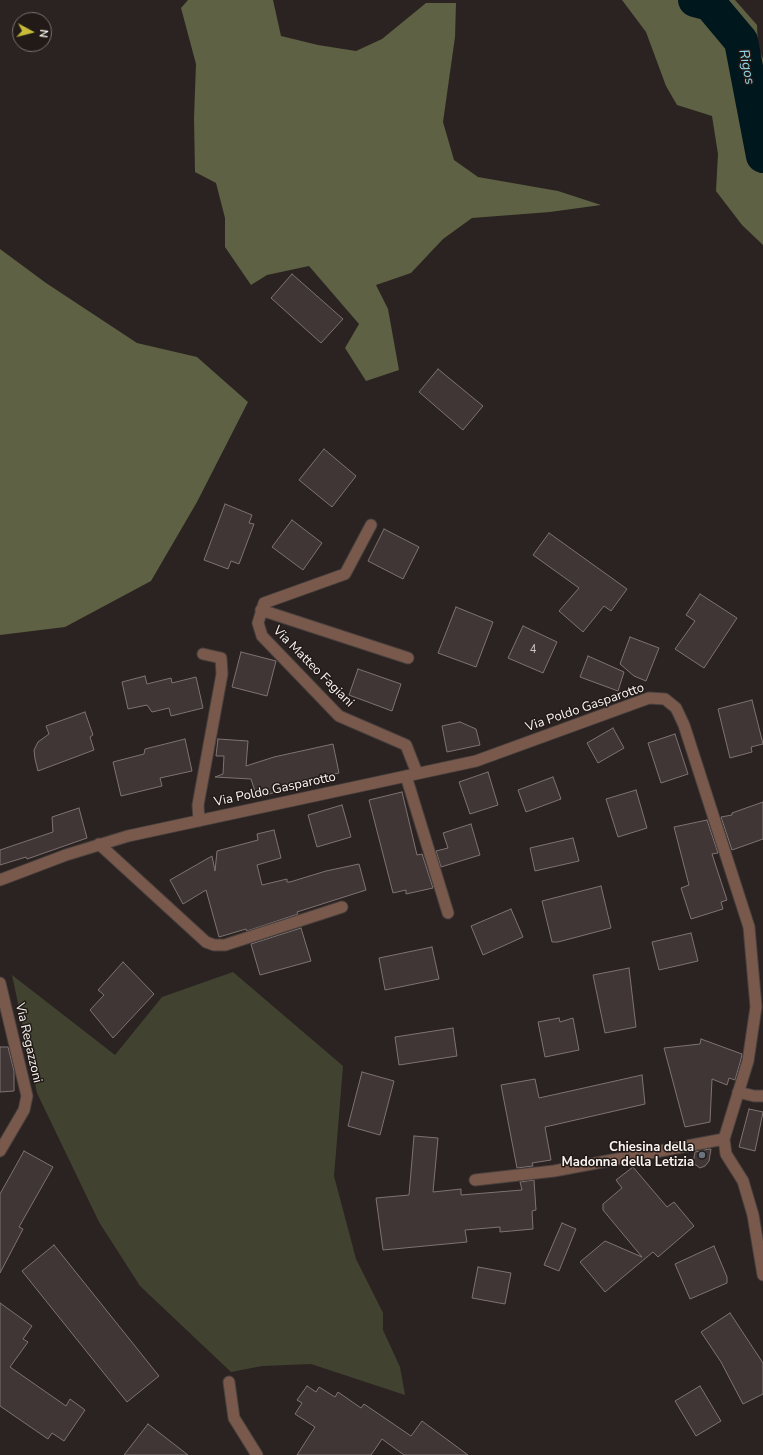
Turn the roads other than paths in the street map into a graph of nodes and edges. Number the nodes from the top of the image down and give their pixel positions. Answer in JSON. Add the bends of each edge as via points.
{"nodes":[{"id":1,"x":371,"y":525,"type":"dead end"},
{"id":2,"x":261,"y":610,"type":"junction"},
{"id":3,"x":203,"y":654,"type":"dead end"},
{"id":4,"x":408,"y":658,"type":"dead end"},
{"id":5,"x":418,"y":773,"type":"junction"},
{"id":6,"x":406,"y":776,"type":"junction"},
{"id":7,"x":199,"y":821,"type":"junction"},
{"id":8,"x":99,"y":844,"type":"junction"},
{"id":9,"x":0,"y":880,"type":"edge"},
{"id":10,"x":342,"y":907,"type":"dead end"},
{"id":11,"x":448,"y":913,"type":"dead end"},
{"id":12,"x":0,"y":982,"type":"edge"},
{"id":13,"x":738,"y":1092,"type":"junction"},
{"id":14,"x":763,"y":1096,"type":"edge"},
{"id":15,"x":724,"y":1139,"type":"junction"},
{"id":16,"x":0,"y":1151,"type":"edge"},
{"id":17,"x":475,"y":1180,"type":"dead end"},
{"id":18,"x":763,"y":1275,"type":"edge"},
{"id":19,"x":230,"y":1382,"type":"dead end"},
{"id":20,"x":257,"y":1455,"type":"edge"}],
"edges":[{"from":1,"to":2,"type":"street","via":[[345,574],[272,599],[264,603]]},
{"from":2,"to":4,"type":"street","name":"Via Matteo Fagiani"},
{"from":2,"to":5,"type":"street","name":"Via Matteo Fagiani","via":[[258,623],[262,636],[339,716],[406,745]]},
{"from":3,"to":7,"type":"street","via":[[221,658],[222,674],[198,805]]},
{"from":5,"to":6,"type":"street","name":"Via Poldo Gasparotto"},
{"from":5,"to":13,"type":"street","name":"Via Poldo Gasparotto","via":[[476,761],[649,698],[665,699],[676,708],[684,724],[749,927],[756,1006],[748,1060]]},
{"from":6,"to":7,"type":"street","name":"Via Poldo Gasparotto"},
{"from":6,"to":11,"type":"street"},
{"from":7,"to":8,"type":"street","name":"Via Poldo Gasparotto"},
{"from":8,"to":9,"type":"street","name":"Via Poldo Gasparotto"},
{"from":8,"to":10,"type":"street","via":[[206,942],[214,946]]},
{"from":12,"to":16,"type":"street","name":"Via Regazzoni","via":[[27,1096],[24,1110]]},
{"from":13,"to":14,"type":"street"},
{"from":13,"to":15,"type":"street","name":"Via Poldo Gasparotto"},
{"from":15,"to":17,"type":"street","via":[[554,1170]]},
{"from":15,"to":18,"type":"street","via":[[726,1154],[744,1181]]},
{"from":19,"to":20,"type":"street","via":[[234,1418]]}]}
